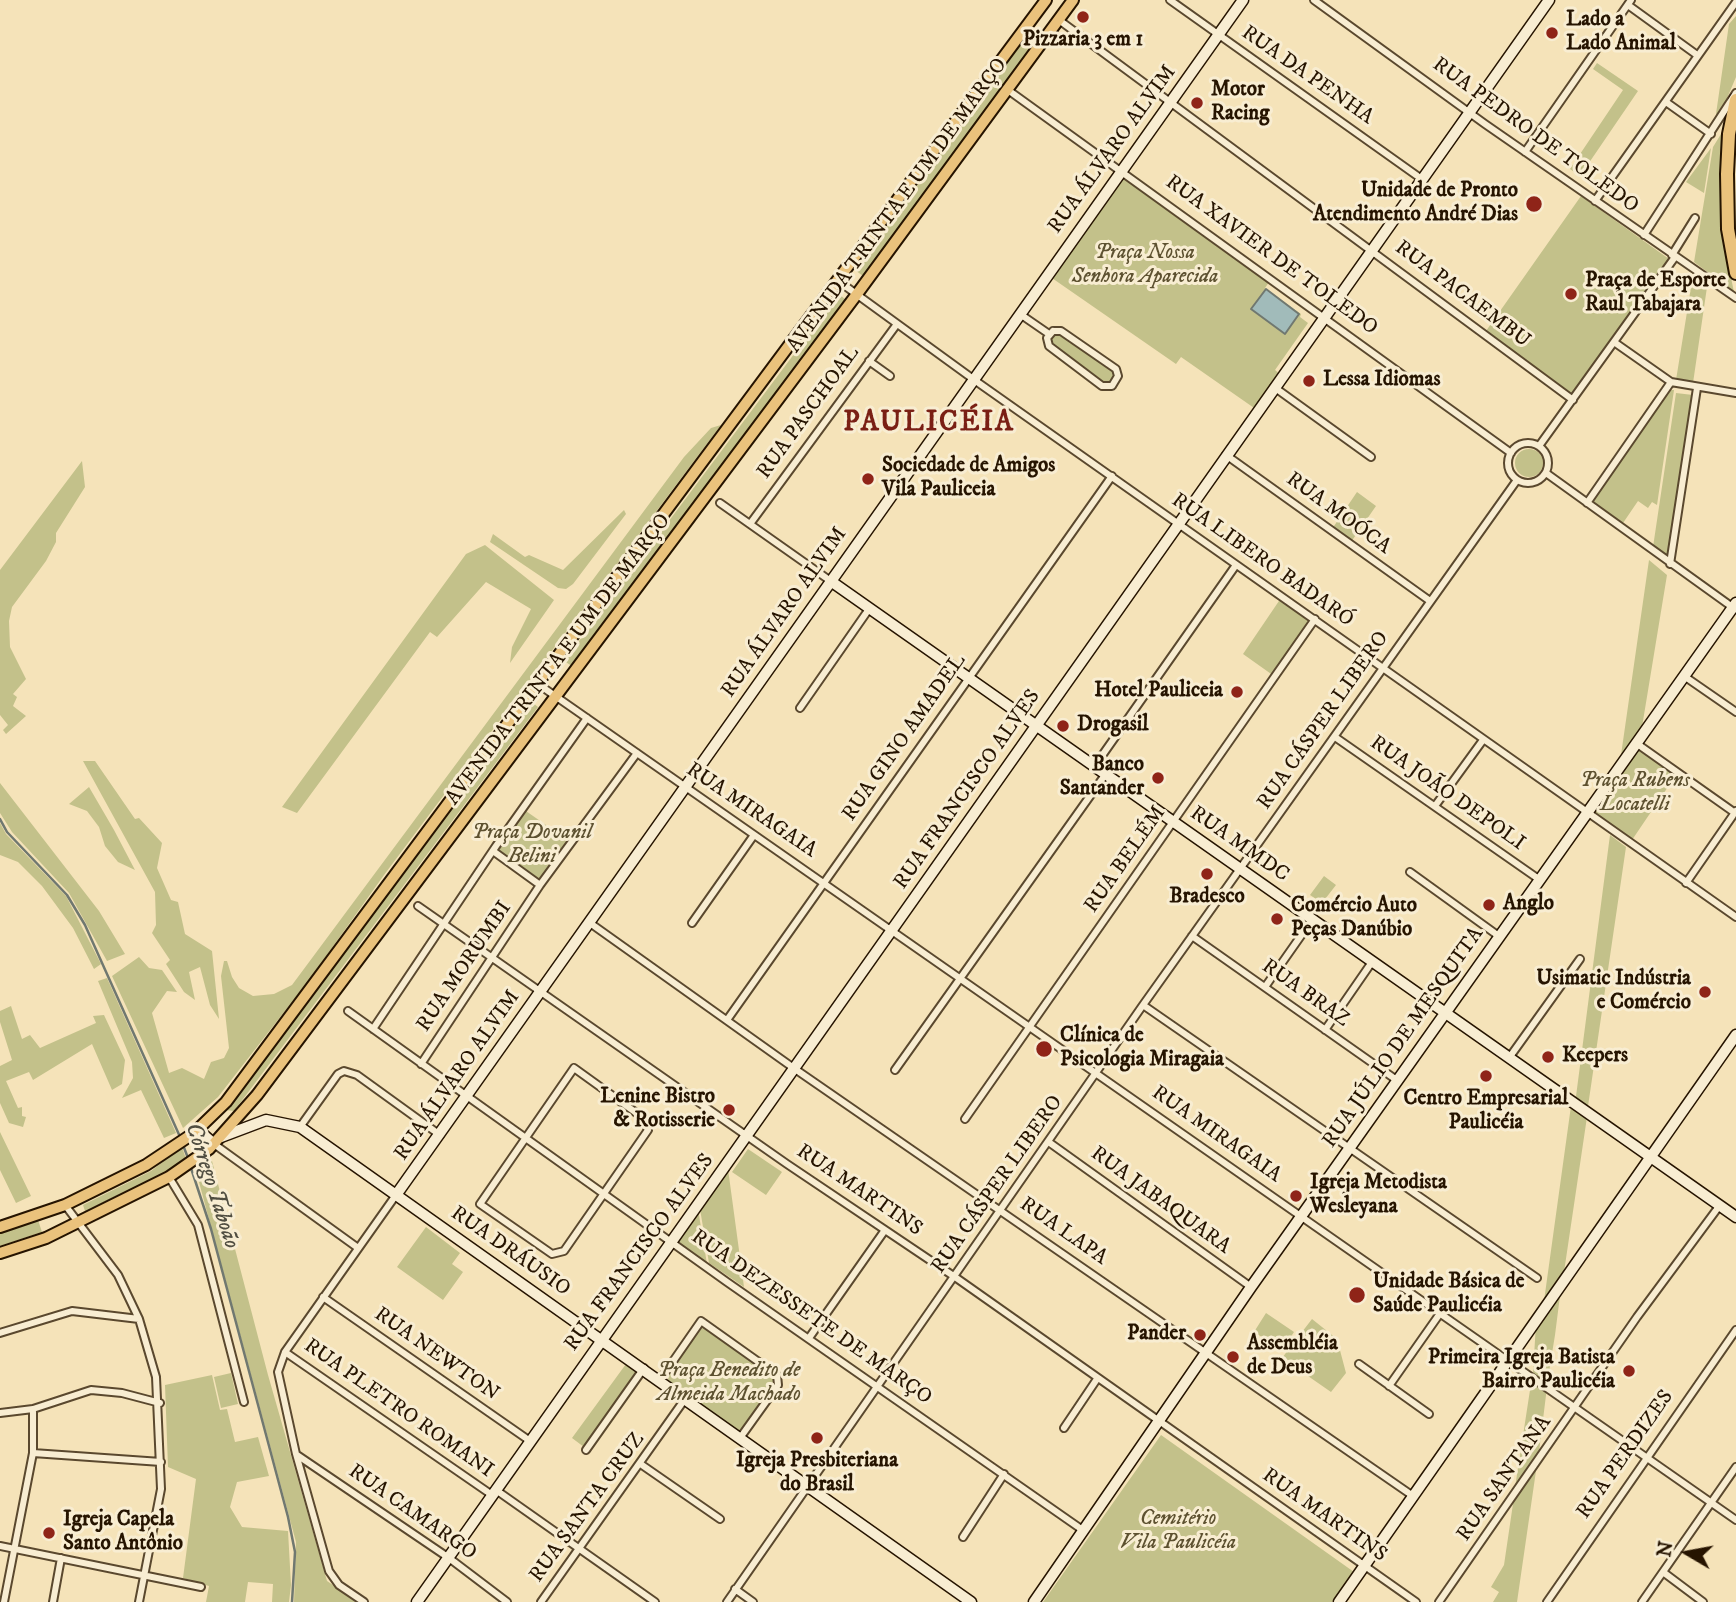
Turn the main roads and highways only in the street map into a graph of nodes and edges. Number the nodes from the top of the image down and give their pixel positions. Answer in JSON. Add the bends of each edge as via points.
{"nodes":[{"id":1,"x":1046,"y":0,"type":"edge"},
{"id":2,"x":1073,"y":0,"type":"edge"},
{"id":3,"x":1736,"y":100,"type":"edge"},
{"id":4,"x":1736,"y":274,"type":"edge"},
{"id":5,"x":0,"y":1227,"type":"edge"},
{"id":6,"x":0,"y":1253,"type":"edge"}],
"edges":[{"from":1,"to":5,"type":"main road","name":"AVENIDA TRINTA E UM DE MARÇO","via":[[248,1073],[198,1130],[146,1166],[65,1205]]},
{"from":2,"to":6,"type":"main road","name":"AVENIDA TRINTA E UM DE MARÇO","via":[[257,1095],[218,1140],[169,1177],[46,1238]]},
{"from":3,"to":4,"type":"highway","via":[[1727,173],[1728,229]]}]}
